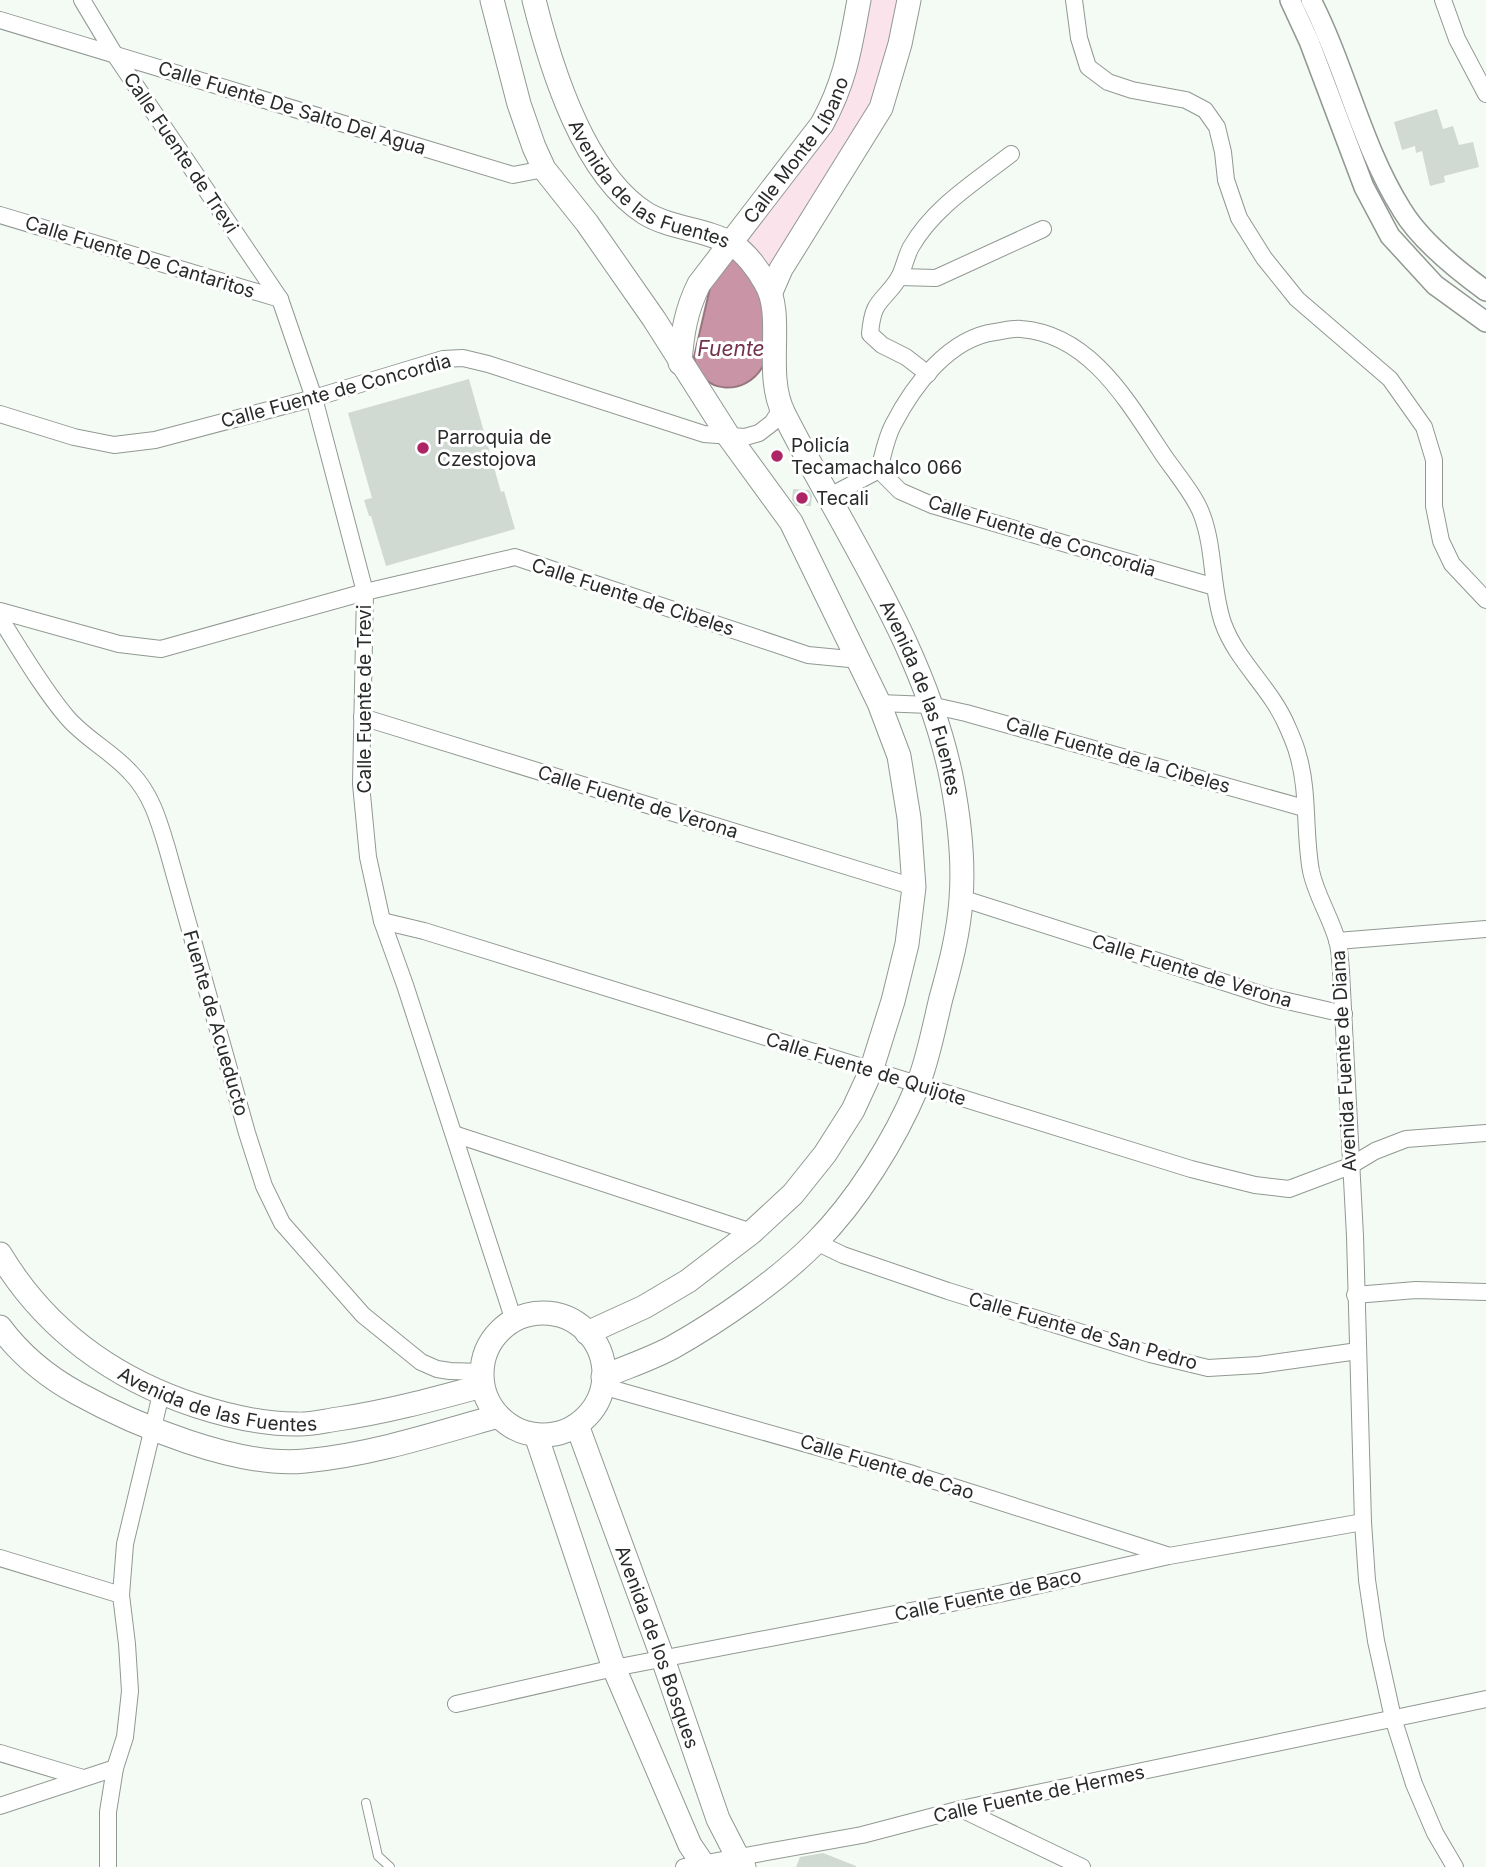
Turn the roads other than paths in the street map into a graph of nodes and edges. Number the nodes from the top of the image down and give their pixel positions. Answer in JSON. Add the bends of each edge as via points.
{"nodes":[{"id":1,"x":82,"y":0,"type":"edge"},
{"id":2,"x":492,"y":0,"type":"edge"},
{"id":3,"x":534,"y":0,"type":"edge"},
{"id":4,"x":859,"y":0,"type":"edge"},
{"id":5,"x":909,"y":0,"type":"edge"},
{"id":6,"x":1074,"y":0,"type":"edge"},
{"id":7,"x":1290,"y":0,"type":"edge"},
{"id":8,"x":1311,"y":0,"type":"edge"},
{"id":9,"x":1443,"y":0,"type":"edge"},
{"id":10,"x":0,"y":20,"type":"edge"},
{"id":11,"x":115,"y":55,"type":"junction"},
{"id":12,"x":1486,"y":94,"type":"edge"},
{"id":13,"x":1011,"y":154,"type":"dead end"},
{"id":14,"x":544,"y":169,"type":"junction"},
{"id":15,"x":0,"y":215,"type":"edge"},
{"id":16,"x":1043,"y":229,"type":"dead end"},
{"id":17,"x":729,"y":243,"type":"junction"},
{"id":18,"x":899,"y":277,"type":"junction"},
{"id":19,"x":1486,"y":291,"type":"edge"},
{"id":20,"x":771,"y":292,"type":"junction"},
{"id":21,"x":280,"y":299,"type":"junction"},
{"id":22,"x":1486,"y":322,"type":"edge"},
{"id":23,"x":680,"y":363,"type":"junction"},
{"id":24,"x":928,"y":374,"type":"junction"},
{"id":25,"x":314,"y":398,"type":"junction"},
{"id":26,"x":781,"y":409,"type":"junction"},
{"id":27,"x":0,"y":414,"type":"edge"},
{"id":28,"x":729,"y":437,"type":"junction"},
{"id":29,"x":879,"y":470,"type":"junction"},
{"id":30,"x":830,"y":496,"type":"junction"},
{"id":31,"x":1215,"y":587,"type":"junction"},
{"id":32,"x":365,"y":592,"type":"junction"},
{"id":33,"x":1486,"y":600,"type":"edge"},
{"id":34,"x":0,"y":611,"type":"edge"},
{"id":35,"x":0,"y":618,"type":"edge"},
{"id":36,"x":860,"y":660,"type":"junction"},
{"id":37,"x":879,"y":703,"type":"junction"},
{"id":38,"x":930,"y":705,"type":"junction"},
{"id":39,"x":362,"y":717,"type":"junction"},
{"id":40,"x":1304,"y":808,"type":"junction"},
{"id":41,"x":914,"y":887,"type":"junction"},
{"id":42,"x":961,"y":898,"type":"junction"},
{"id":43,"x":382,"y":921,"type":"junction"},
{"id":44,"x":1486,"y":929,"type":"edge"},
{"id":45,"x":1337,"y":941,"type":"junction"},
{"id":46,"x":1344,"y":1014,"type":"junction"},
{"id":47,"x":871,"y":1071,"type":"junction"},
{"id":48,"x":918,"y":1086,"type":"junction"},
{"id":49,"x":1486,"y":1133,"type":"edge"},
{"id":50,"x":454,"y":1134,"type":"junction"},
{"id":51,"x":1350,"y":1166,"type":"junction"},
{"id":52,"x":752,"y":1232,"type":"junction"},
{"id":53,"x":816,"y":1242,"type":"junction"},
{"id":54,"x":0,"y":1254,"type":"edge"},
{"id":55,"x":1486,"y":1292,"type":"edge"},
{"id":56,"x":1355,"y":1295,"type":"junction"},
{"id":57,"x":514,"y":1321,"type":"junction"},
{"id":58,"x":587,"y":1333,"type":"junction"},
{"id":59,"x":4,"y":1339,"type":"edge"},
{"id":60,"x":1358,"y":1351,"type":"junction"},
{"id":61,"x":482,"y":1379,"type":"junction"},
{"id":62,"x":603,"y":1382,"type":"junction"},
{"id":63,"x":161,"y":1394,"type":"junction"},
{"id":64,"x":498,"y":1416,"type":"junction"},
{"id":65,"x":577,"y":1425,"type":"junction"},
{"id":66,"x":152,"y":1428,"type":"junction"},
{"id":67,"x":536,"y":1435,"type":"junction"},
{"id":68,"x":1363,"y":1522,"type":"junction"},
{"id":69,"x":1170,"y":1556,"type":"junction"},
{"id":70,"x":0,"y":1558,"type":"edge"},
{"id":71,"x":121,"y":1595,"type":"junction"},
{"id":72,"x":663,"y":1659,"type":"junction"},
{"id":73,"x":614,"y":1668,"type":"junction"},
{"id":74,"x":1486,"y":1699,"type":"edge"},
{"id":75,"x":456,"y":1704,"type":"dead end"},
{"id":76,"x":1392,"y":1718,"type":"junction"},
{"id":77,"x":0,"y":1753,"type":"edge"},
{"id":78,"x":115,"y":1768,"type":"junction"},
{"id":79,"x":83,"y":1778,"type":"junction"},
{"id":80,"x":366,"y":1803,"type":"dead end"},
{"id":81,"x":0,"y":1806,"type":"edge"},
{"id":82,"x":961,"y":1809,"type":"junction"},
{"id":83,"x":741,"y":1862,"type":"edge"},
{"id":84,"x":697,"y":1866,"type":"edge"},
{"id":85,"x":108,"y":1867,"type":"edge"},
{"id":86,"x":390,"y":1867,"type":"edge"},
{"id":87,"x":1082,"y":1867,"type":"edge"},
{"id":88,"x":1455,"y":1867,"type":"edge"}],
"edges":[{"from":1,"to":11,"type":"street","name":"Calle Fuente de Trevi"},
{"from":2,"to":14,"type":"main road","name":"Avenida de las Fuentes","via":[[519,104]]},
{"from":3,"to":17,"type":"main road","name":"Avenida de las Fuentes","via":[[563,96],[613,185],[645,212]]},
{"from":4,"to":17,"type":"main road","name":"Calle Monte Líbano","via":[[837,97],[822,124]]},
{"from":5,"to":20,"type":"main road","via":[[881,108]]},
{"from":6,"to":33,"type":"street","via":[[1088,66],[1108,82],[1186,100],[1205,110],[1217,127],[1226,180],[1239,218],[1264,258],[1297,299],[1390,379],[1424,427],[1434,460],[1434,506],[1441,541],[1451,564]]},
{"from":7,"to":22,"type":"street","via":[[1364,187],[1390,236],[1435,285]]},
{"from":8,"to":19,"type":"street","via":[[1381,172],[1403,213],[1450,265]]},
{"from":9,"to":12,"type":"street"},
{"from":10,"to":11,"type":"street","name":"Calle Fuente De Salto Del Agua"},
{"from":11,"to":14,"type":"street","name":"Calle Fuente De Salto Del Agua","via":[[513,175]]},
{"from":11,"to":21,"type":"street","name":"Calle Fuente de Trevi"},
{"from":13,"to":18,"type":"street","via":[[939,209],[911,247]]},
{"from":14,"to":23,"type":"main road","name":"Avenida de las Fuentes","via":[[587,223]]},
{"from":15,"to":21,"type":"street","name":"Calle Fuente De Cantaritos"},
{"from":16,"to":18,"type":"street","via":[[936,278]]},
{"from":17,"to":20,"type":"main road","name":"Avenida de las Fuentes","via":[[750,262]]},
{"from":17,"to":23,"type":"main road","name":"Calle Monte Líbano","via":[[690,303],[682,329]]},
{"from":18,"to":24,"type":"street","via":[[877,302],[870,334]]},
{"from":20,"to":26,"type":"main road","name":"Avenida de las Fuentes","via":[[773,362]]},
{"from":21,"to":25,"type":"street","name":"Calle Fuente de Trevi"},
{"from":23,"to":28,"type":"main road","name":"Avenida de las Fuentes"},
{"from":24,"to":29,"type":"street","name":"Avenida Fuente de Diana","via":[[892,426]]},
{"from":24,"to":31,"type":"street","name":"Avenida Fuente de Diana","via":[[952,349],[986,333],[1019,328],[1050,334],[1076,348],[1102,370],[1130,405],[1201,511],[1210,539]]},
{"from":25,"to":27,"type":"street","name":"Calle Fuente de Concordia","via":[[155,440],[114,445],[74,438]]},
{"from":25,"to":28,"type":"street","name":"Calle Fuente de Concordia","via":[[443,359],[463,358],[688,430]]},
{"from":25,"to":32,"type":"street","name":"Calle Fuente de Trevi"},
{"from":26,"to":28,"type":"street","name":"Calle Fuente de Concordia","via":[[759,433]]},
{"from":26,"to":30,"type":"main road","name":"Avenida de las Fuentes"},
{"from":28,"to":36,"type":"main road","name":"Avenida de las Fuentes","via":[[791,522]]},
{"from":29,"to":30,"type":"street"},
{"from":29,"to":31,"type":"street","name":"Calle Fuente de Concordia","via":[[900,491],[932,505]]},
{"from":30,"to":38,"type":"main road","name":"Avenida de las Fuentes","via":[[905,643]]},
{"from":31,"to":40,"type":"street","name":"Avenida Fuente de Diana","via":[[1234,646],[1286,723],[1298,755]]},
{"from":32,"to":34,"type":"street","name":"Calle Fuente de Cibeles","via":[[160,649],[120,644]]},
{"from":32,"to":36,"type":"street","name":"Calle Fuente de Cibeles","via":[[515,557],[808,655]]},
{"from":32,"to":39,"type":"street","name":"Calle Fuente de Trevi"},
{"from":35,"to":61,"type":"street","name":"Fuente de Acueducto","via":[[66,717],[131,772],[153,806],[247,1133],[282,1223],[363,1315],[421,1362]]},
{"from":36,"to":37,"type":"main road","name":"Avenida de las Fuentes"},
{"from":37,"to":38,"type":"street","name":"Calle Fuente de la Cibeles"},
{"from":37,"to":41,"type":"main road","name":"Avenida de las Fuentes","via":[[899,756]]},
{"from":38,"to":40,"type":"street","name":"Calle Fuente de la Cibeles"},
{"from":38,"to":42,"type":"main road","name":"Avenida de las Fuentes","via":[[952,780],[961,848]]},
{"from":39,"to":41,"type":"street","name":"Calle Fuente de Verona"},
{"from":39,"to":43,"type":"street","name":"Calle Fuente de Trevi","via":[[362,796],[368,856]]},
{"from":40,"to":45,"type":"street","name":"Avenida Fuente de Diana","via":[[1316,892]]},
{"from":41,"to":47,"type":"main road","name":"Avenida de las Fuentes","via":[[907,944]]},
{"from":42,"to":46,"type":"street","name":"Calle Fuente de Verona","via":[[1270,997]]},
{"from":42,"to":48,"type":"main road","name":"Avenida de las Fuentes","via":[[950,963]]},
{"from":43,"to":47,"type":"street","name":"Calle Fuente de Quijote"},
{"from":43,"to":50,"type":"street","name":"Calle Fuente de Trevi"},
{"from":44,"to":45,"type":"street"},
{"from":45,"to":46,"type":"street","name":"Avenida Fuente de Diana"},
{"from":46,"to":51,"type":"street","name":"Avenida Fuente de Diana"},
{"from":47,"to":48,"type":"street","name":"Calle Fuente de Quijote"},
{"from":47,"to":52,"type":"main road","name":"Avenida de las Fuentes","via":[[825,1154],[793,1194]]},
{"from":48,"to":51,"type":"street","name":"Calle Fuente de Quijote","via":[[1255,1185],[1289,1188]]},
{"from":48,"to":53,"type":"main road","name":"Avenida de las Fuentes","via":[[870,1174]]},
{"from":49,"to":51,"type":"street","name":"Calle Fuente de Quijote","via":[[1406,1139]]},
{"from":50,"to":52,"type":"street"},
{"from":50,"to":57,"type":"street","name":"Calle Fuente de Trevi"},
{"from":51,"to":56,"type":"street","name":"Avenida Fuente de Diana"},
{"from":52,"to":58,"type":"main road","name":"Avenida de las Fuentes","via":[[688,1281]]},
{"from":53,"to":60,"type":"street","name":"Calle Fuente de San Pedro","via":[[948,1291],[1208,1368]]},
{"from":53,"to":62,"type":"main road","name":"Avenida de las Fuentes","via":[[729,1311]]},
{"from":54,"to":63,"type":"main road","name":"Avenida de las Fuentes","via":[[56,1326],[98,1359]]},
{"from":55,"to":56,"type":"street","via":[[1416,1290]]},
{"from":56,"to":60,"type":"street","name":"Avenida Fuente de Diana"},
{"from":57,"to":58,"type":"main road","via":[[552,1314],[575,1322]]},
{"from":57,"to":61,"type":"main road","via":[[491,1342]]},
{"from":58,"to":62,"type":"main road","via":[[602,1361]]},
{"from":59,"to":66,"type":"main road","name":"Avenida de las Fuentes","via":[[76,1392]]},
{"from":60,"to":68,"type":"street","name":"Avenida Fuente de Diana"},
{"from":61,"to":63,"type":"main road","name":"Avenida de las Fuentes","via":[[378,1413],[297,1425],[259,1422]]},
{"from":61,"to":64,"type":"main road","via":[[488,1402]]},
{"from":62,"to":65,"type":"main road","via":[[589,1415]]},
{"from":62,"to":69,"type":"street","name":"Calle Fuente de Cao"},
{"from":63,"to":66,"type":"street"},
{"from":64,"to":66,"type":"main road","name":"Avenida de las Fuentes","via":[[366,1451],[302,1462],[248,1458]]},
{"from":64,"to":67,"type":"main road","via":[[515,1429]]},
{"from":65,"to":67,"type":"main road","via":[[557,1434]]},
{"from":65,"to":72,"type":"main road","name":"Avenida de los Bosques"},
{"from":66,"to":71,"type":"street","via":[[125,1544]]},
{"from":67,"to":73,"type":"main road"},
{"from":68,"to":69,"type":"street","name":"Calle Fuente de Baco"},
{"from":68,"to":76,"type":"street","name":"Avenida Fuente de Diana","via":[[1376,1641]]},
{"from":69,"to":72,"type":"street","name":"Calle Fuente de Baco"},
{"from":70,"to":71,"type":"street"},
{"from":71,"to":78,"type":"street","via":[[130,1691],[125,1737]]},
{"from":72,"to":73,"type":"street","name":"Calle Fuente de Baco"},
{"from":72,"to":83,"type":"main road","name":"Avenida de los Bosques","via":[[718,1819]]},
{"from":73,"to":75,"type":"street","name":"Calle Fuente de Baco"},
{"from":73,"to":84,"type":"main road"},
{"from":74,"to":76,"type":"street","name":"Calle Fuente de Hermes"},
{"from":76,"to":82,"type":"street","name":"Calle Fuente de Hermes"},
{"from":76,"to":88,"type":"street","name":"Avenida Fuente de Diana","via":[[1414,1784]]},
{"from":77,"to":79,"type":"street"},
{"from":78,"to":79,"type":"street"},
{"from":78,"to":85,"type":"street","via":[[108,1812]]},
{"from":79,"to":81,"type":"street"},
{"from":80,"to":86,"type":"lane","via":[[378,1856]]},
{"from":82,"to":83,"type":"street","name":"Calle Fuente de Hermes"},
{"from":82,"to":87,"type":"street"},
{"from":83,"to":84,"type":"street","name":"Calle Fuente de Hermes"}]}
